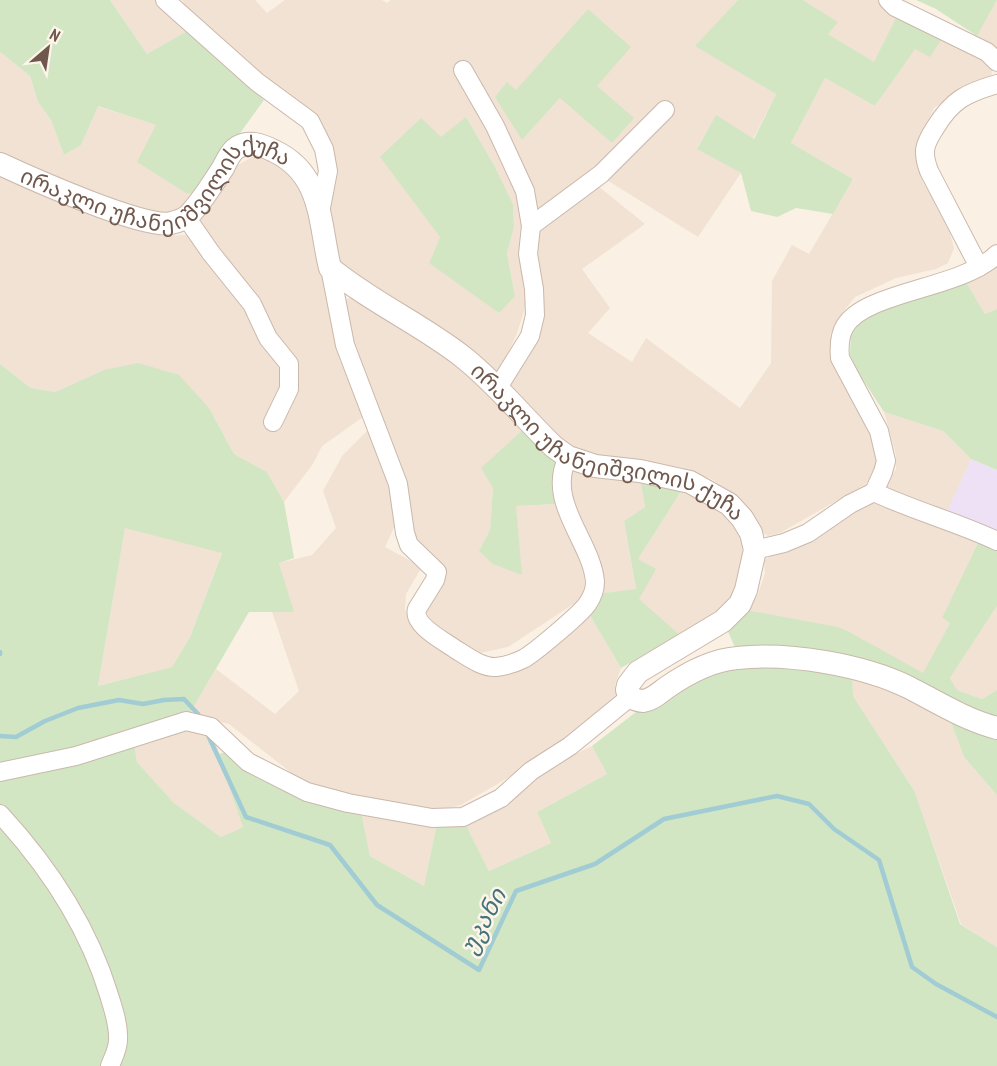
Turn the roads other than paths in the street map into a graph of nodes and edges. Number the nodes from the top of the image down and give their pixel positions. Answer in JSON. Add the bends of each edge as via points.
{"nodes":[{"id":1,"x":165,"y":0,"type":"edge"},
{"id":2,"x":888,"y":0,"type":"edge"},
{"id":3,"x":997,"y":62,"type":"edge"},
{"id":4,"x":463,"y":70,"type":"dead end"},
{"id":5,"x":997,"y":84,"type":"edge"},
{"id":6,"x":666,"y":110,"type":"dead end"},
{"id":7,"x":0,"y":164,"type":"edge"},
{"id":8,"x":320,"y":213,"type":"junction"},
{"id":9,"x":186,"y":217,"type":"junction"},
{"id":10,"x":531,"y":226,"type":"junction"},
{"id":11,"x":997,"y":254,"type":"edge"},
{"id":12,"x":979,"y":267,"type":"junction"},
{"id":13,"x":330,"y":268,"type":"junction"},
{"id":14,"x":495,"y":387,"type":"junction"},
{"id":15,"x":273,"y":422,"type":"dead end"},
{"id":16,"x":568,"y":457,"type":"junction"},
{"id":17,"x":874,"y":492,"type":"junction"},
{"id":18,"x":997,"y":541,"type":"edge"},
{"id":19,"x":755,"y":549,"type":"junction"},
{"id":20,"x":630,"y":697,"type":"junction"},
{"id":21,"x":997,"y":728,"type":"edge"},
{"id":22,"x":0,"y":772,"type":"edge"},
{"id":23,"x":0,"y":814,"type":"edge"},
{"id":24,"x":110,"y":1066,"type":"edge"}],
"edges":[{"from":1,"to":8,"type":"street","via":[[257,82],[310,121],[324,149],[328,171]]},
{"from":2,"to":3,"type":"street","via":[[915,18],[987,52]]},
{"from":4,"to":10,"type":"street","via":[[525,191]]},
{"from":5,"to":12,"type":"street","via":[[973,91],[945,112],[926,142],[924,157]]},
{"from":6,"to":10,"type":"street","via":[[602,174]]},
{"from":7,"to":9,"type":"street","name":"ირაკლი უჩანეიშვილის ქუჩა","via":[[147,223],[169,224]]},
{"from":8,"to":9,"type":"street","name":"ირაკლი უჩანეიშვილის ქუჩა","via":[[310,184],[299,169],[283,155],[262,145],[246,144],[234,149]]},
{"from":8,"to":13,"type":"street","name":"ირაკლი უჩანეიშვილის ქუჩა"},
{"from":9,"to":15,"type":"street","via":[[252,304],[268,338],[289,364],[289,389]]},
{"from":10,"to":14,"type":"street","via":[[528,254],[534,289],[532,329]]},
{"from":11,"to":12,"type":"street"},
{"from":12,"to":17,"type":"street","via":[[862,310],[845,326],[840,358],[884,448],[886,461]]},
{"from":13,"to":14,"type":"street","name":"ირაკლი უჩანეიშვილის ქუჩა","via":[[346,282],[436,337]]},
{"from":13,"to":16,"type":"street","via":[[345,345],[398,484],[409,545],[437,572],[417,609],[417,618],[437,636],[486,666],[524,659],[579,612],[593,593],[595,581],[571,522],[561,484],[562,468]]},
{"from":14,"to":16,"type":"street","name":"ირაკლი უჩანეიშვილის ქუჩა"},
{"from":16,"to":19,"type":"street","name":"ირაკლი უჩანეიშვილის ქუჩა","via":[[595,466],[690,482],[729,504],[751,533]]},
{"from":17,"to":18,"type":"street"},
{"from":17,"to":19,"type":"street","via":[[808,533]]},
{"from":19,"to":20,"type":"street","name":"ირაკლი უჩანეიშვილის ქუჩა","via":[[740,604],[723,621],[638,672],[628,685]]},
{"from":20,"to":21,"type":"street","via":[[640,701],[651,698],[692,673],[736,658],[796,658],[875,675]]},
{"from":20,"to":22,"type":"street","via":[[501,798],[463,817],[432,818],[307,792],[248,762],[204,725],[186,721],[76,756]]},
{"from":23,"to":24,"type":"street","via":[[37,856],[79,920],[99,963],[118,1039]]}]}
